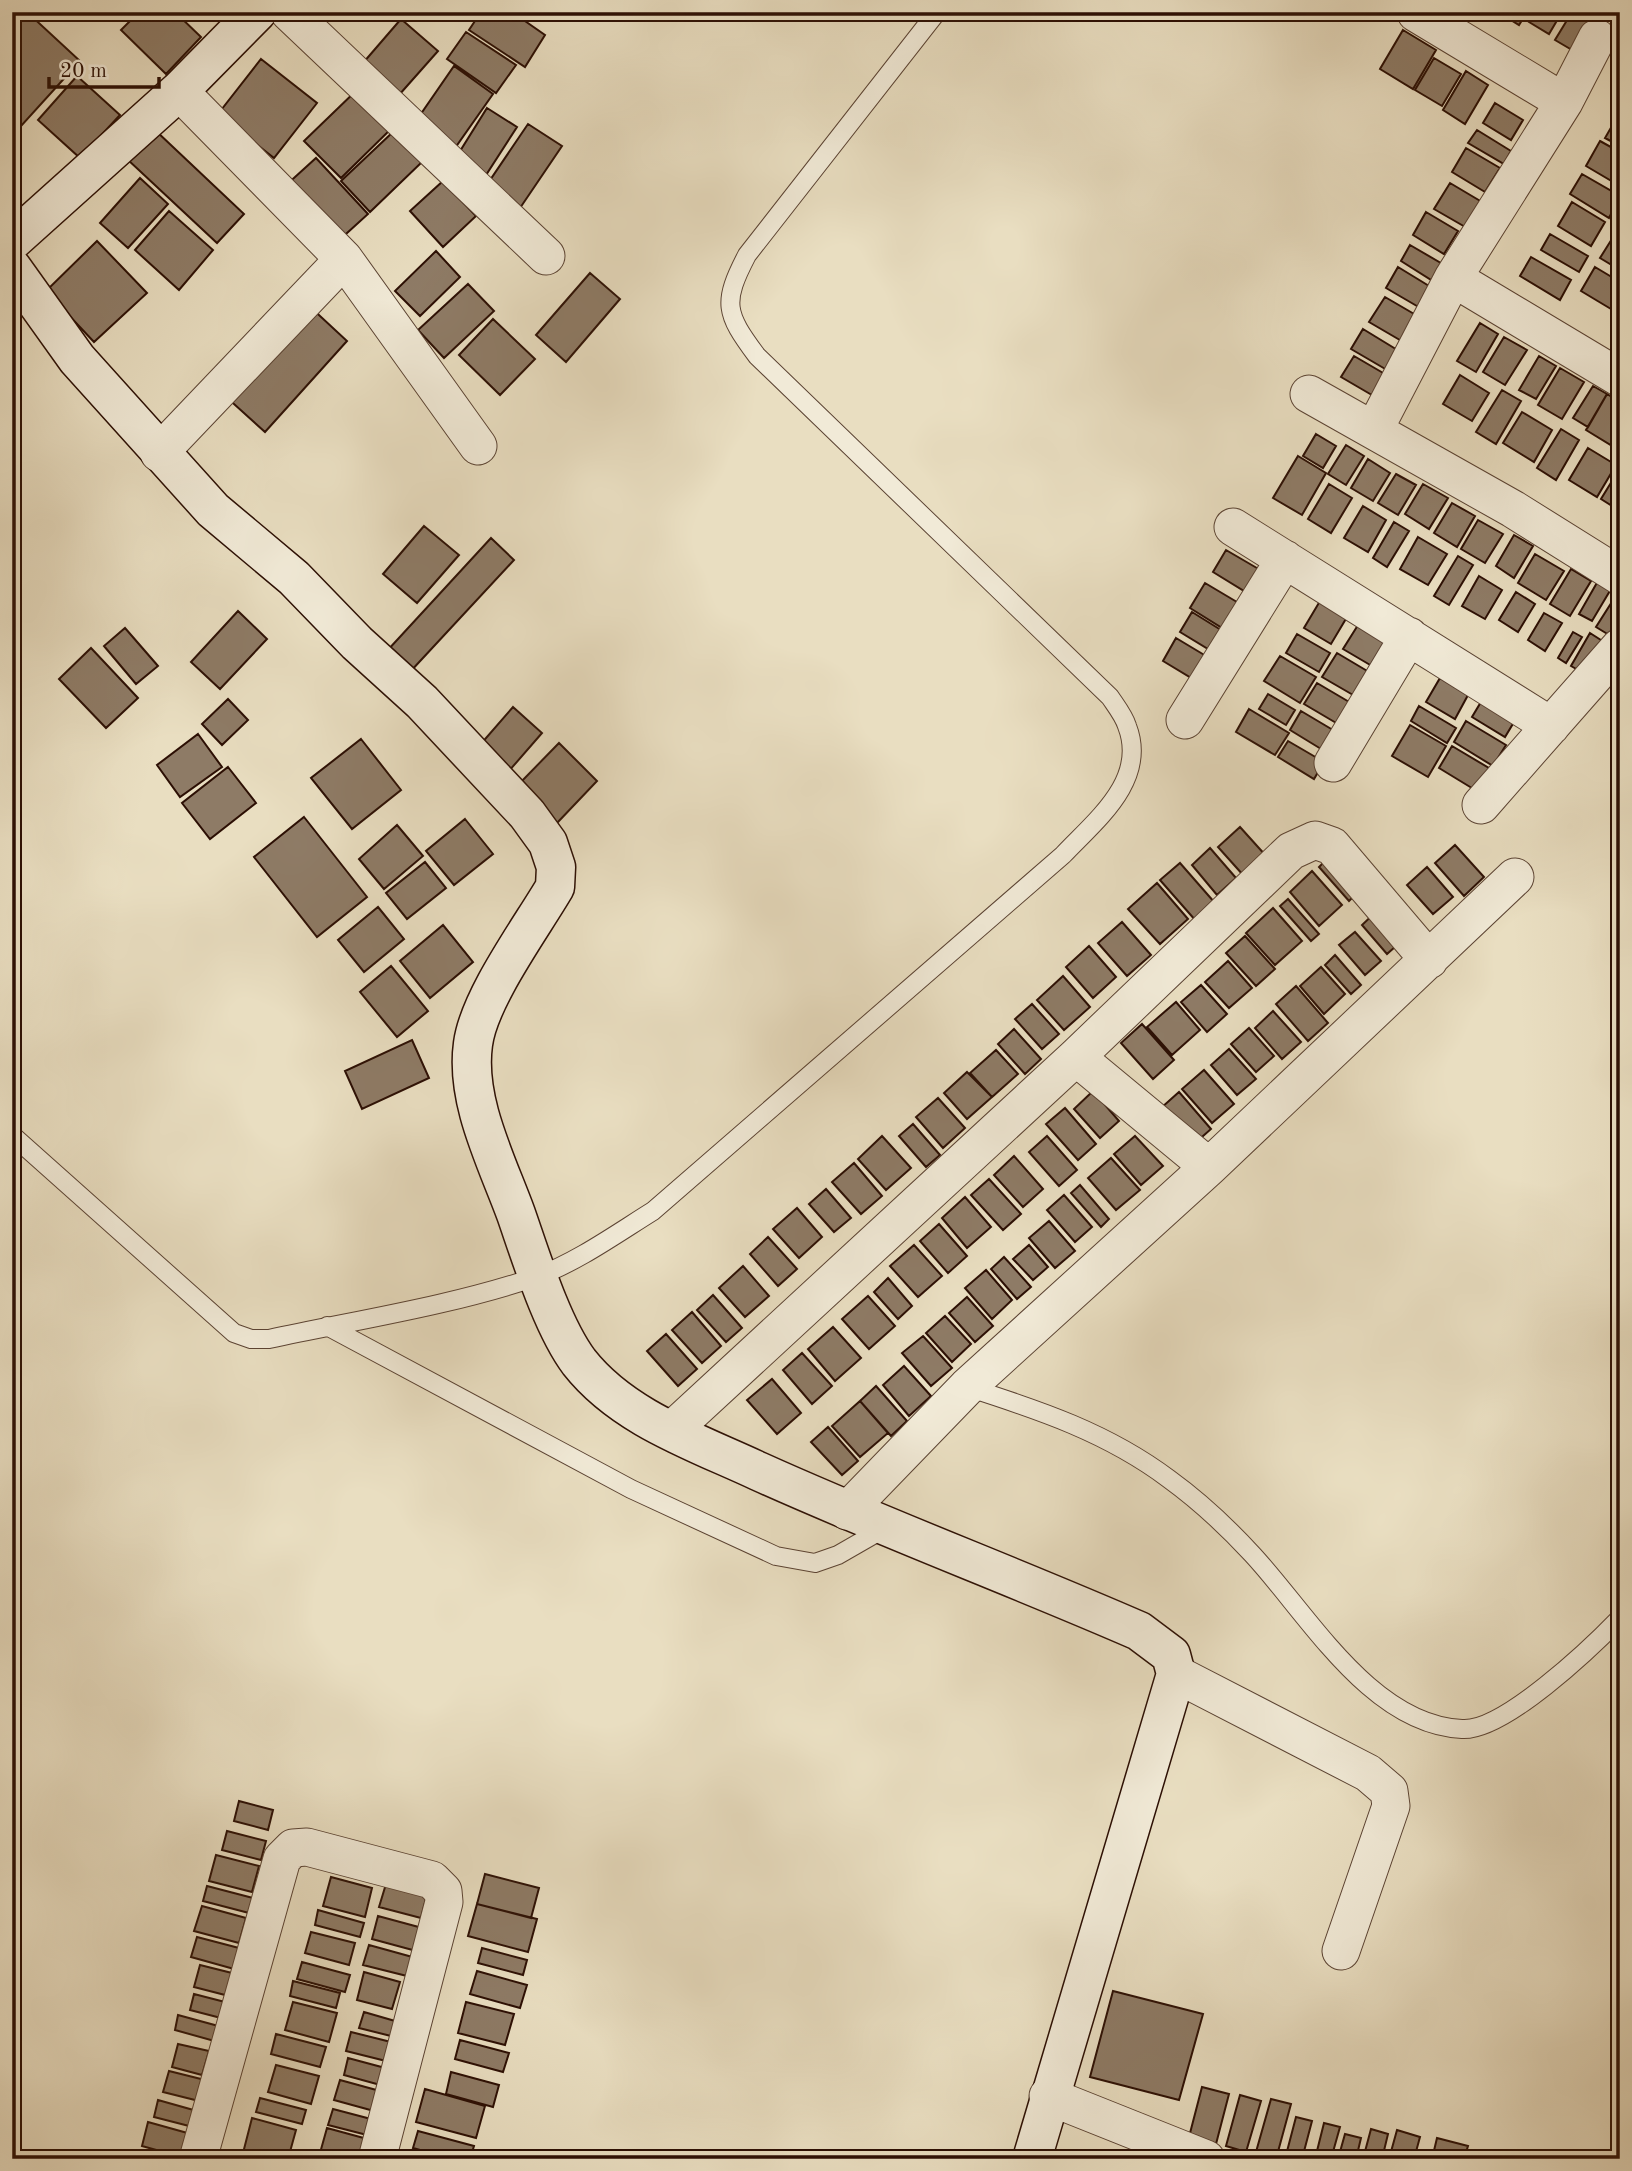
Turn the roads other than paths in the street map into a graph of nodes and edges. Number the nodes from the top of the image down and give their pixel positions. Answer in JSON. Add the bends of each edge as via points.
{"nodes":[{"id":1,"x":257,"y":12,"type":"edge"},
{"id":2,"x":289,"y":12,"type":"edge"},
{"id":3,"x":937,"y":12,"type":"edge"},
{"id":4,"x":1416,"y":13,"type":"edge"},
{"id":5,"x":1597,"y":38,"type":"dead end"},
{"id":6,"x":179,"y":90,"type":"junction"},
{"id":7,"x":1564,"y":102,"type":"junction"},
{"id":8,"x":13,"y":247,"type":"edge"},
{"id":9,"x":547,"y":256,"type":"dead end"},
{"id":10,"x":344,"y":259,"type":"junction"},
{"id":11,"x":1453,"y":278,"type":"junction"},
{"id":12,"x":1617,"y":370,"type":"edge"},
{"id":13,"x":1309,"y":394,"type":"dead end"},
{"id":14,"x":1374,"y":430,"type":"junction"},
{"id":15,"x":478,"y":446,"type":"dead end"},
{"id":16,"x":159,"y":453,"type":"junction"},
{"id":17,"x":1233,"y":527,"type":"dead end"},
{"id":18,"x":1285,"y":559,"type":"junction"},
{"id":19,"x":1620,"y":576,"type":"edge"},
{"id":20,"x":1409,"y":636,"type":"junction"},
{"id":21,"x":1620,"y":647,"type":"edge"},
{"id":22,"x":1185,"y":720,"type":"dead end"},
{"id":23,"x":1550,"y":726,"type":"junction"},
{"id":24,"x":1333,"y":763,"type":"dead end"},
{"id":25,"x":1481,"y":804,"type":"dead end"},
{"id":26,"x":1515,"y":877,"type":"dead end"},
{"id":27,"x":1429,"y":960,"type":"junction"},
{"id":28,"x":1076,"y":1057,"type":"junction"},
{"id":29,"x":12,"y":1135,"type":"edge"},
{"id":30,"x":1209,"y":1167,"type":"junction"},
{"id":31,"x":538,"y":1276,"type":"junction"},
{"id":32,"x":327,"y":1326,"type":"junction"},
{"id":33,"x":967,"y":1387,"type":"junction"},
{"id":34,"x":671,"y":1431,"type":"junction"},
{"id":35,"x":847,"y":1511,"type":"junction"},
{"id":36,"x":887,"y":1527,"type":"junction"},
{"id":37,"x":1620,"y":1618,"type":"edge"},
{"id":38,"x":1176,"y":1674,"type":"junction"},
{"id":39,"x":1341,"y":1951,"type":"dead end"},
{"id":40,"x":1048,"y":2096,"type":"junction"},
{"id":41,"x":198,"y":2159,"type":"edge"},
{"id":42,"x":377,"y":2159,"type":"edge"},
{"id":43,"x":1032,"y":2159,"type":"edge"},
{"id":44,"x":1206,"y":2159,"type":"edge"}],
"edges":[{"from":1,"to":6,"type":"street"},
{"from":2,"to":9,"type":"street"},
{"from":3,"to":31,"type":"lane","via":[[747,255],[730,286],[735,326],[757,356],[1110,698],[1128,726],[1133,763],[1117,797],[1063,855],[653,1211]]},
{"from":4,"to":7,"type":"street"},
{"from":5,"to":7,"type":"street"},
{"from":6,"to":8,"type":"street"},
{"from":6,"to":10,"type":"street"},
{"from":7,"to":11,"type":"street"},
{"from":8,"to":16,"type":"street","via":[[77,359]]},
{"from":10,"to":15,"type":"street"},
{"from":10,"to":16,"type":"street"},
{"from":11,"to":12,"type":"street"},
{"from":11,"to":14,"type":"street"},
{"from":13,"to":14,"type":"street"},
{"from":14,"to":19,"type":"street"},
{"from":16,"to":31,"type":"street","via":[[213,510],[294,578],[356,643],[422,702],[527,814],[548,843],[556,867],[555,887],[484,1009],[472,1045],[480,1116]]},
{"from":17,"to":18,"type":"street"},
{"from":18,"to":20,"type":"street"},
{"from":18,"to":22,"type":"street"},
{"from":20,"to":23,"type":"street"},
{"from":20,"to":24,"type":"street"},
{"from":21,"to":23,"type":"street"},
{"from":23,"to":25,"type":"street"},
{"from":26,"to":27,"type":"street"},
{"from":27,"to":28,"type":"street","via":[[1332,846],[1315,840],[1304,843]]},
{"from":27,"to":30,"type":"street"},
{"from":28,"to":30,"type":"street"},
{"from":28,"to":34,"type":"street"},
{"from":29,"to":32,"type":"lane","via":[[234,1333],[259,1340]]},
{"from":30,"to":33,"type":"street"},
{"from":31,"to":32,"type":"lane"},
{"from":31,"to":34,"type":"street","via":[[578,1360],[602,1387]]},
{"from":32,"to":36,"type":"lane","via":[[631,1489],[776,1556],[815,1563]]},
{"from":33,"to":35,"type":"street"},
{"from":33,"to":37,"type":"lane","via":[[1047,1413],[1116,1443],[1171,1480],[1251,1552],[1330,1646],[1373,1689],[1422,1723],[1465,1730],[1514,1711]]},
{"from":34,"to":35,"type":"street"},
{"from":35,"to":36,"type":"street"},
{"from":36,"to":38,"type":"street","via":[[1139,1631],[1171,1655]]},
{"from":38,"to":39,"type":"street","via":[[1368,1773],[1389,1791],[1391,1806]]},
{"from":38,"to":40,"type":"street"},
{"from":40,"to":43,"type":"street"},
{"from":40,"to":44,"type":"street"},
{"from":41,"to":42,"type":"street","via":[[282,1859],[293,1848],[307,1847],[432,1880],[443,1891],[444,1902]]}]}
